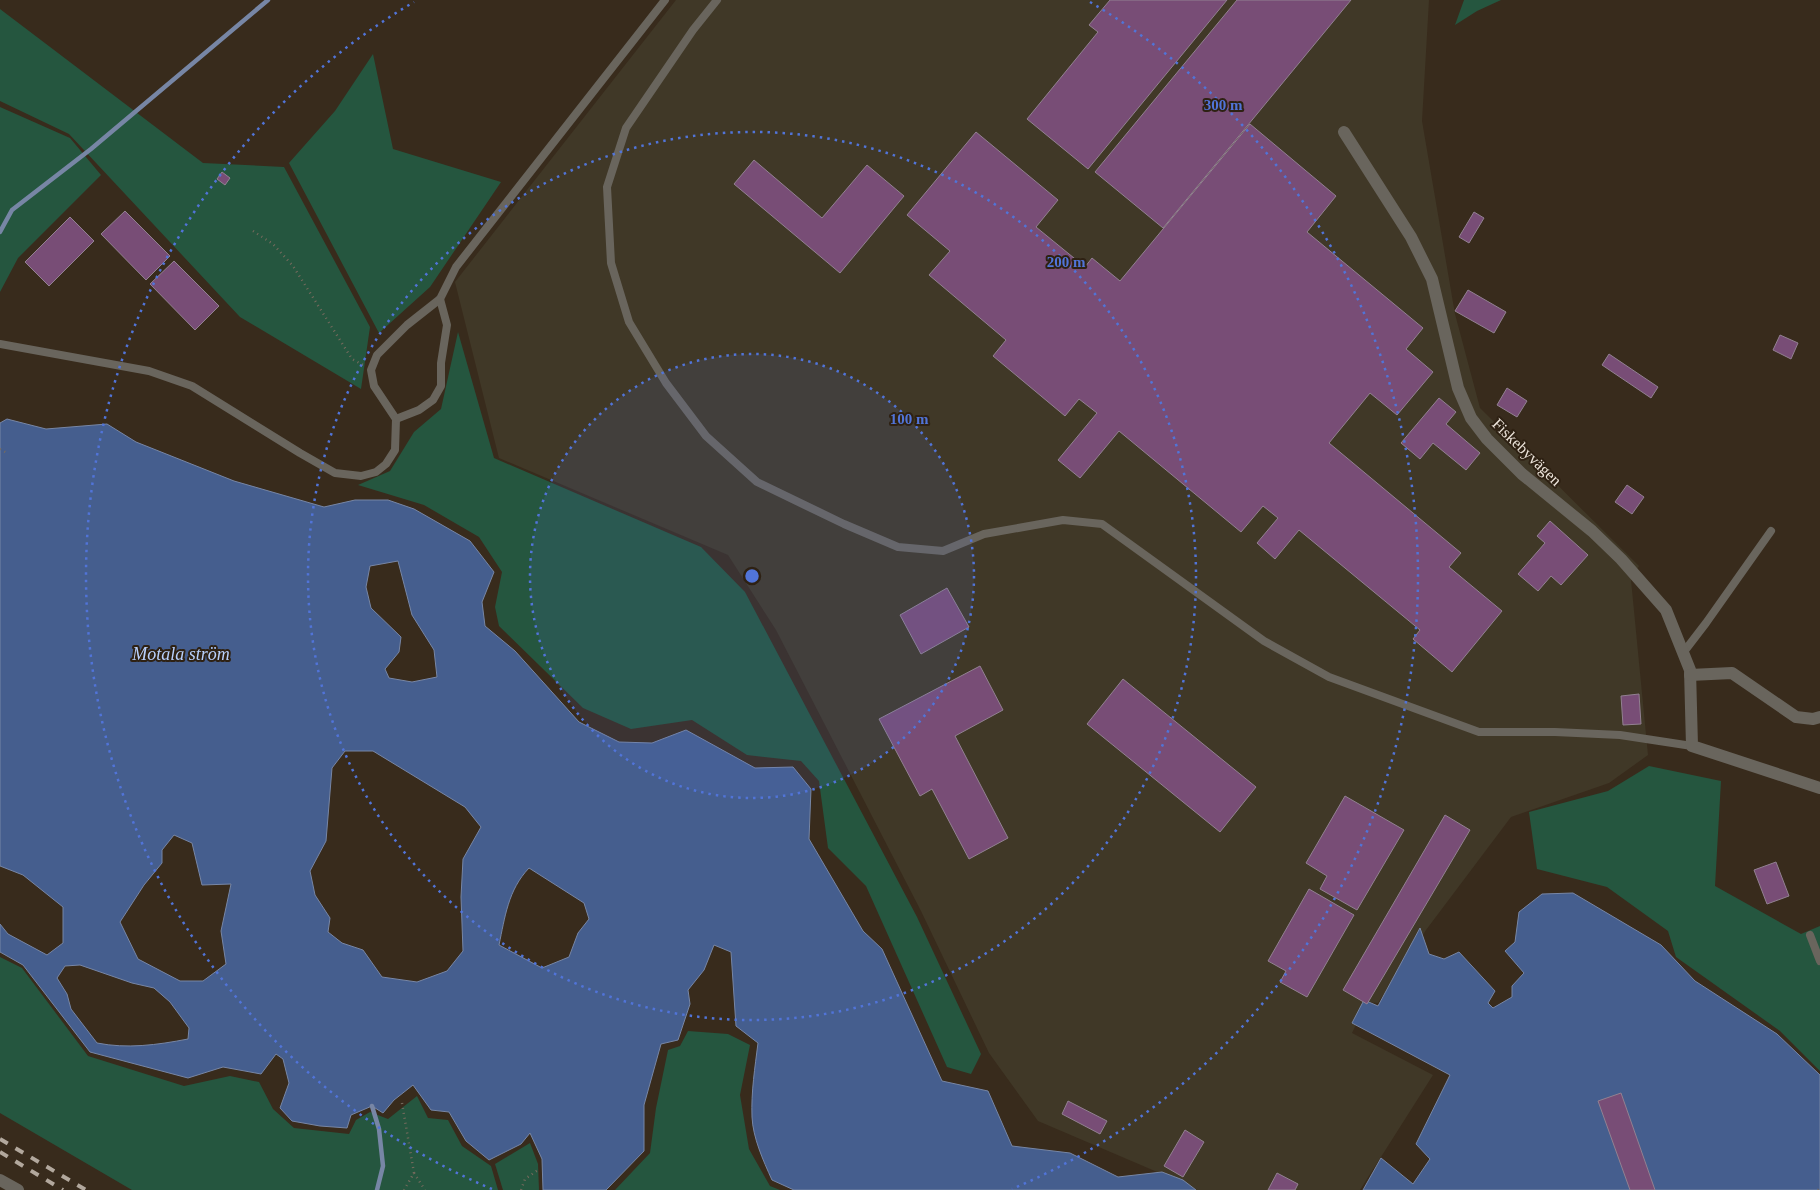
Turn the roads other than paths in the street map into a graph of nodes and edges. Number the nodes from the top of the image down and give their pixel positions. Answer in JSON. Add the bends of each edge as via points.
{"nodes":[{"id":1,"x":665,"y":0,"type":"edge"},
{"id":2,"x":717,"y":0,"type":"edge"},
{"id":3,"x":1344,"y":132,"type":"dead end"},
{"id":4,"x":440,"y":299,"type":"junction"},
{"id":5,"x":0,"y":344,"type":"edge"},
{"id":6,"x":396,"y":420,"type":"junction"},
{"id":7,"x":1771,"y":531,"type":"dead end"},
{"id":8,"x":1683,"y":653,"type":"junction"},
{"id":9,"x":1690,"y":675,"type":"junction"},
{"id":10,"x":1820,"y":717,"type":"edge"},
{"id":11,"x":1692,"y":746,"type":"junction"},
{"id":12,"x":1820,"y":788,"type":"edge"},
{"id":13,"x":1810,"y":936,"type":"dead end"},
{"id":14,"x":1820,"y":961,"type":"edge"},
{"id":15,"x":0,"y":1180,"type":"edge"},
{"id":16,"x":18,"y":1190,"type":"edge"}],
"edges":[{"from":1,"to":4,"type":"lane","via":[[456,267]]},
{"from":2,"to":11,"type":"lane","via":[[626,128],[607,187],[611,263],[629,322],[666,383],[706,436],[757,482],[898,547],[943,551],[984,534],[1063,520],[1102,524],[1264,641],[1329,677],[1478,732],[1620,735]]},
{"from":3,"to":8,"type":"street","name":"Fiskebyvägen","via":[[1411,237],[1432,279],[1458,388],[1471,418],[1522,474],[1592,531],[1644,585],[1666,610]]},
{"from":4,"to":6,"type":"lane","via":[[447,325],[441,363],[442,386],[433,400]]},
{"from":4,"to":6,"type":"lane","via":[[377,355],[371,370],[374,386]]},
{"from":5,"to":6,"type":"lane","via":[[150,371],[192,386],[335,473],[361,476],[376,472],[386,464],[395,450]]},
{"from":7,"to":8,"type":"lane"},
{"from":8,"to":9,"type":"street","name":"Fiskebyvägen"},
{"from":9,"to":10,"type":"street","via":[[1732,673],[1796,717]]},
{"from":9,"to":11,"type":"street","name":"Fiskebyvägen"},
{"from":11,"to":12,"type":"street"},
{"from":13,"to":14,"type":"lane"},
{"from":15,"to":16,"type":"street"}]}
